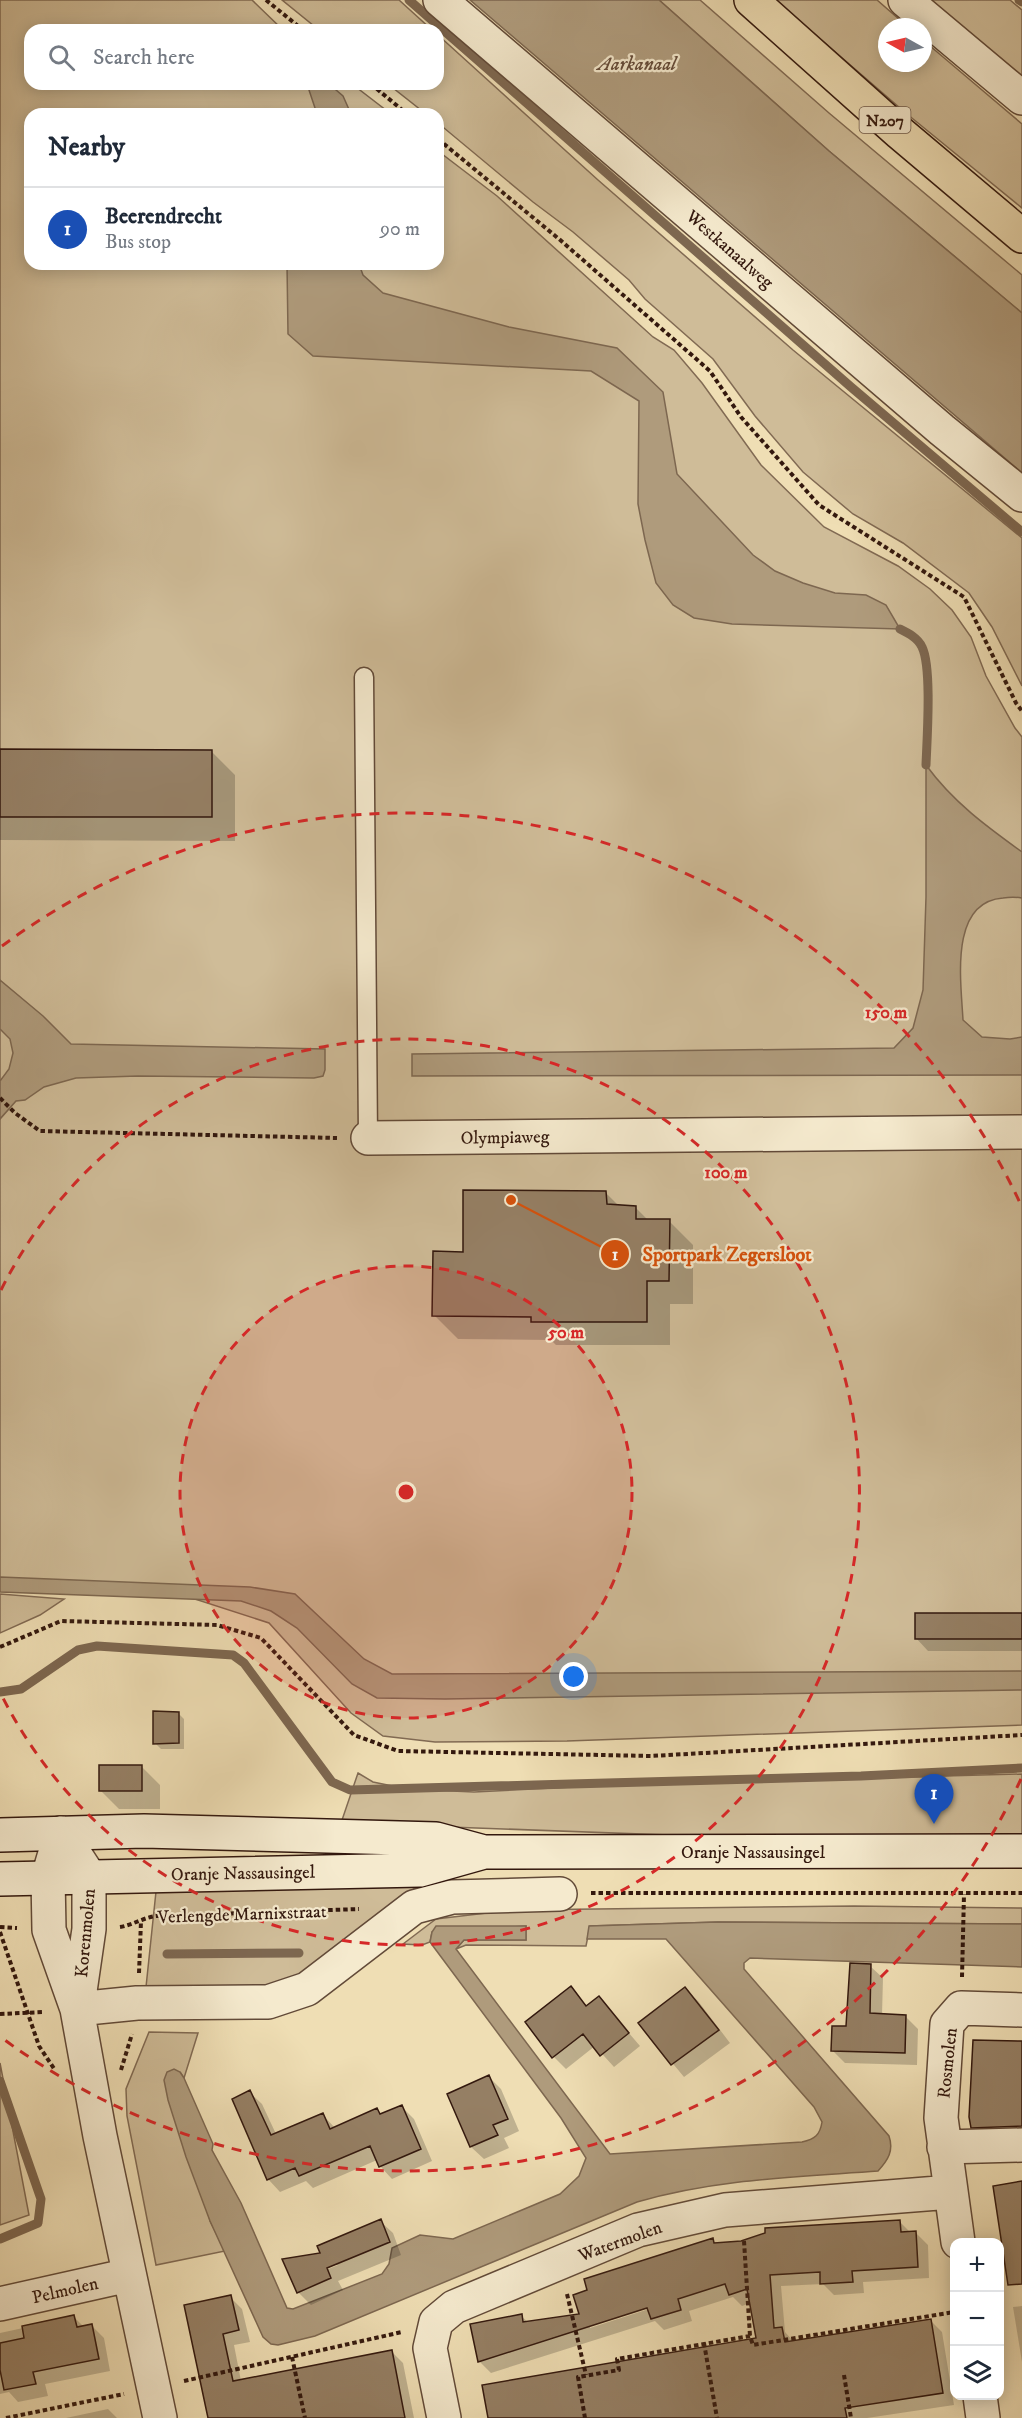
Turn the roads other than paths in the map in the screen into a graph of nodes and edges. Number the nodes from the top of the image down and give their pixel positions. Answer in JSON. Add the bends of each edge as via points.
{"nodes":[{"id":1,"x":440,"y":0,"type":"edge"},
{"id":2,"x":751,"y":0,"type":"edge"},
{"id":3,"x":905,"y":0,"type":"edge"},
{"id":4,"x":1022,"y":98,"type":"edge"},
{"id":5,"x":1022,"y":236,"type":"edge"},
{"id":6,"x":1022,"y":495,"type":"edge"},
{"id":7,"x":364,"y":677,"type":"dead end"},
{"id":8,"x":1022,"y":1132,"type":"edge"},
{"id":9,"x":368,"y":1138,"type":"joint"},
{"id":10,"x":61,"y":1833,"type":"junction"},
{"id":11,"x":0,"y":1835,"type":"edge"},
{"id":12,"x":1022,"y":1851,"type":"edge"},
{"id":13,"x":484,"y":1852,"type":"junction"},
{"id":14,"x":89,"y":1876,"type":"junction"},
{"id":15,"x":48,"y":1877,"type":"junction"},
{"id":16,"x":0,"y":1879,"type":"edge"},
{"id":17,"x":560,"y":1894,"type":"road end"},
{"id":18,"x":77,"y":2009,"type":"junction"},
{"id":19,"x":1022,"y":2010,"type":"edge"},
{"id":20,"x":1022,"y":2145,"type":"edge"},
{"id":21,"x":944,"y":2147,"type":"junction"},
{"id":22,"x":951,"y":2193,"type":"junction"},
{"id":23,"x":957,"y":2238,"type":"edge"},
{"id":24,"x":129,"y":2275,"type":"junction"},
{"id":25,"x":0,"y":2304,"type":"edge"},
{"id":26,"x":981,"y":2400,"type":"edge"},
{"id":27,"x":156,"y":2403,"type":"edge"},
{"id":28,"x":444,"y":2418,"type":"edge"},
{"id":29,"x":983,"y":2418,"type":"edge"}],
"edges":[{"from":1,"to":6,"type":"street","name":"Westkanaalweg"},
{"from":2,"to":5,"type":"main road","number":"N207","via":[[900,134]]},
{"from":3,"to":4,"type":"street"},
{"from":7,"to":9,"type":"lane"},
{"from":8,"to":9,"type":"street","name":"Olympiaweg"},
{"from":10,"to":11,"type":"street","name":"Oranje Nassausingel"},
{"from":10,"to":13,"type":"street","name":"Oranje Nassausingel","via":[[144,1831],[436,1839]]},
{"from":10,"to":14,"type":"street","name":"Korenmolen"},
{"from":10,"to":15,"type":"street","name":"Korenmolen"},
{"from":12,"to":13,"type":"street","name":"Oranje Nassausingel"},
{"from":13,"to":14,"type":"street","name":"Oranje Nassausingel","via":[[420,1870]]},
{"from":14,"to":15,"type":"street","name":"Oranje Nassausingel"},
{"from":14,"to":18,"type":"street","name":"Korenmolen","via":[[89,1929]]},
{"from":15,"to":16,"type":"street","name":"Oranje Nassausingel"},
{"from":15,"to":18,"type":"street","name":"Korenmolen","via":[[49,1930]]},
{"from":17,"to":18,"type":"street","via":[[452,1897],[414,1907],[307,1989],[268,2002],[137,2003]]},
{"from":18,"to":24,"type":"street","name":"Korenmolen"},
{"from":19,"to":21,"type":"street","name":"Rosmolen","via":[[961,2008],[947,2024],[941,2118]]},
{"from":20,"to":21,"type":"street"},
{"from":21,"to":22,"type":"street"},
{"from":22,"to":23,"type":"street"},
{"from":22,"to":28,"type":"street","name":"Watermolen","via":[[725,2210],[638,2230],[454,2307],[436,2322],[430,2348]]},
{"from":24,"to":25,"type":"street","name":"Pelmolen"},
{"from":24,"to":27,"type":"street","name":"Korenmolen"},
{"from":26,"to":29,"type":"street"}]}
